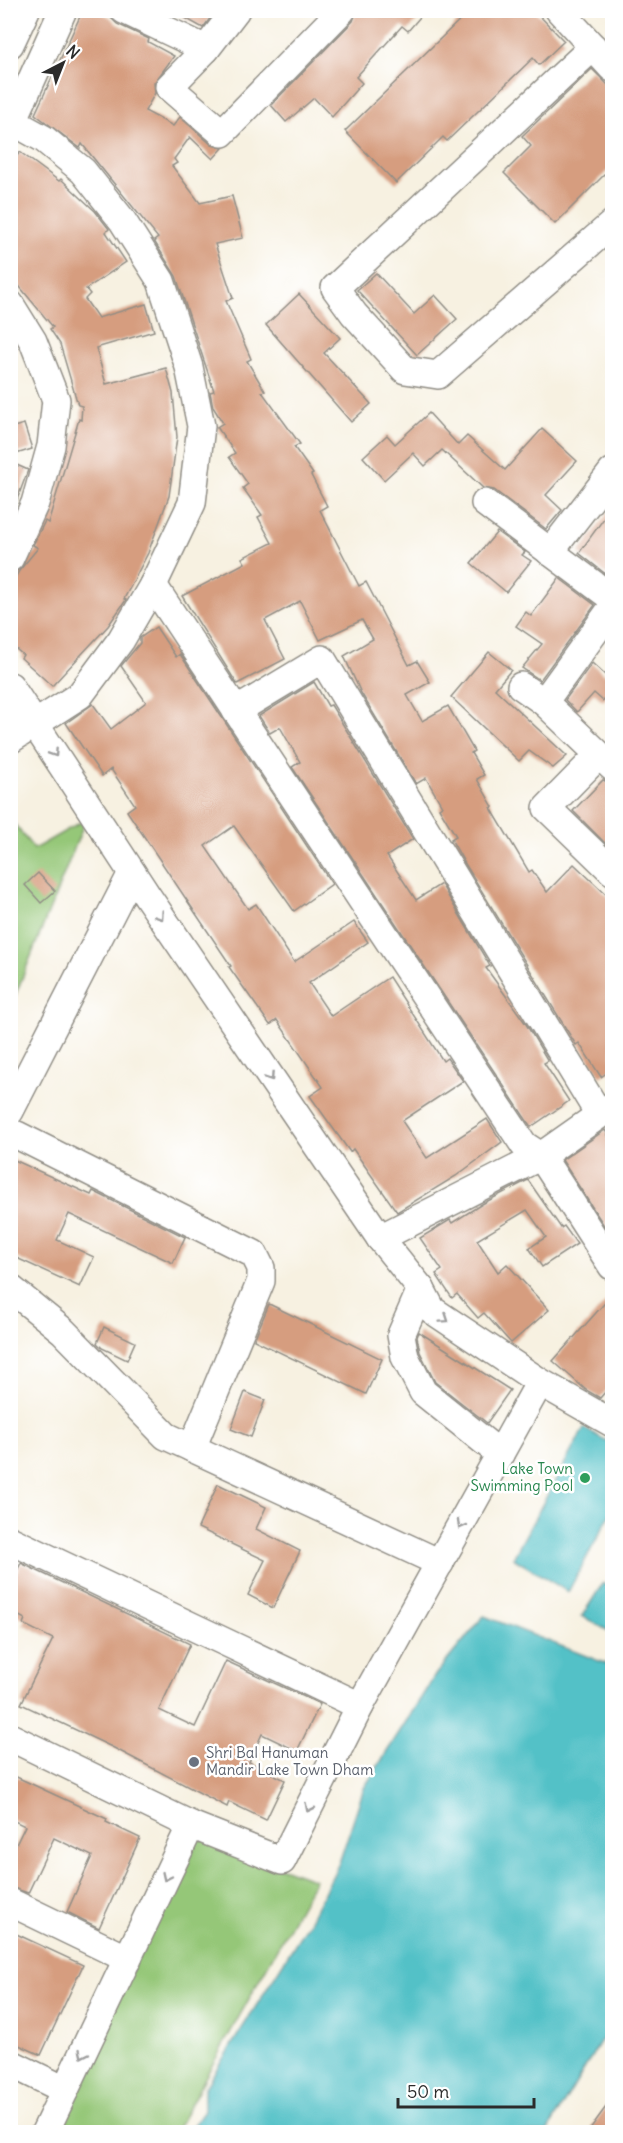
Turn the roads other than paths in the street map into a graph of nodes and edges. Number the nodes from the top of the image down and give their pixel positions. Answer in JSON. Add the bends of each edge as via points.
{"nodes":[{"id":1,"x":26,"y":10,"type":"edge"},
{"id":2,"x":63,"y":10,"type":"edge"},
{"id":3,"x":124,"y":10,"type":"edge"},
{"id":4,"x":236,"y":10,"type":"edge"},
{"id":5,"x":342,"y":10,"type":"edge"},
{"id":6,"x":559,"y":10,"type":"edge"},
{"id":7,"x":10,"y":44,"type":"edge"},
{"id":8,"x":592,"y":47,"type":"junction"},
{"id":9,"x":206,"y":49,"type":"junction"},
{"id":10,"x":612,"y":68,"type":"edge"},
{"id":11,"x":11,"y":123,"type":"edge"},
{"id":12,"x":612,"y":224,"type":"edge"},
{"id":13,"x":10,"y":304,"type":"edge"},
{"id":14,"x":612,"y":471,"type":"edge"},
{"id":15,"x":485,"y":503,"type":"dead end"},
{"id":16,"x":550,"y":552,"type":"junction"},
{"id":17,"x":10,"y":558,"type":"edge"},
{"id":18,"x":153,"y":585,"type":"junction"},
{"id":19,"x":612,"y":598,"type":"edge"},
{"id":20,"x":612,"y":608,"type":"edge"},
{"id":21,"x":10,"y":686,"type":"edge"},
{"id":22,"x":521,"y":686,"type":"dead end"},
{"id":23,"x":544,"y":702,"type":"junction"},
{"id":24,"x":236,"y":711,"type":"junction"},
{"id":25,"x":36,"y":725,"type":"junction"},
{"id":26,"x":10,"y":740,"type":"edge"},
{"id":27,"x":606,"y":761,"type":"edge"},
{"id":28,"x":612,"y":871,"type":"edge"},
{"id":29,"x":132,"y":873,"type":"junction"},
{"id":30,"x":606,"y":1110,"type":"edge"},
{"id":31,"x":10,"y":1111,"type":"edge"},
{"id":32,"x":10,"y":1136,"type":"edge"},
{"id":33,"x":541,"y":1156,"type":"junction"},
{"id":34,"x":380,"y":1238,"type":"junction"},
{"id":35,"x":612,"y":1266,"type":"edge"},
{"id":36,"x":10,"y":1288,"type":"edge"},
{"id":37,"x":421,"y":1289,"type":"junction"},
{"id":38,"x":540,"y":1382,"type":"junction"},
{"id":39,"x":612,"y":1423,"type":"edge"},
{"id":40,"x":192,"y":1448,"type":"junction"},
{"id":41,"x":500,"y":1454,"type":"junction"},
{"id":42,"x":10,"y":1540,"type":"edge"},
{"id":43,"x":440,"y":1563,"type":"junction"},
{"id":44,"x":360,"y":1706,"type":"junction"},
{"id":45,"x":10,"y":1737,"type":"edge"},
{"id":46,"x":191,"y":1825,"type":"junction"},
{"id":47,"x":10,"y":1902,"type":"edge"},
{"id":48,"x":128,"y":1959,"type":"junction"},
{"id":49,"x":10,"y":2063,"type":"edge"},
{"id":50,"x":65,"y":2090,"type":"junction"},
{"id":51,"x":45,"y":2133,"type":"edge"}],
"edges":[{"from":1,"to":7,"type":"street"},
{"from":2,"to":11,"type":"street"},
{"from":3,"to":9,"type":"street"},
{"from":4,"to":9,"type":"street"},
{"from":5,"to":9,"type":"street","via":[[222,133],[169,87]]},
{"from":6,"to":8,"type":"street"},
{"from":8,"to":10,"type":"street"},
{"from":8,"to":12,"type":"street","via":[[335,288],[405,370],[438,375]]},
{"from":11,"to":18,"type":"street","via":[[44,139],[83,171],[122,220],[161,281],[189,367],[201,426],[192,503]]},
{"from":13,"to":17,"type":"street","via":[[33,341],[56,400],[51,446],[35,503]]},
{"from":14,"to":16,"type":"street"},
{"from":15,"to":16,"type":"street"},
{"from":16,"to":19,"type":"street"},
{"from":18,"to":24,"type":"street"},
{"from":18,"to":25,"type":"street","via":[[121,640],[80,695]]},
{"from":20,"to":23,"type":"street"},
{"from":21,"to":25,"type":"street"},
{"from":22,"to":23,"type":"street"},
{"from":23,"to":27,"type":"street"},
{"from":24,"to":30,"type":"street","via":[[322,658]]},
{"from":24,"to":33,"type":"street","via":[[524,1145]]},
{"from":25,"to":26,"type":"street"},
{"from":25,"to":29,"type":"street","one_way":true},
{"from":27,"to":28,"type":"street","via":[[547,808]]},
{"from":29,"to":31,"type":"street"},
{"from":29,"to":34,"type":"street","one_way":true},
{"from":30,"to":33,"type":"street"},
{"from":32,"to":40,"type":"street","via":[[17,1135],[254,1254],[261,1268],[261,1281]]},
{"from":33,"to":34,"type":"street"},
{"from":33,"to":35,"type":"street"},
{"from":34,"to":37,"type":"street"},
{"from":36,"to":40,"type":"street","via":[[63,1331],[166,1436]]},
{"from":37,"to":38,"type":"street","one_way":true,"via":[[432,1310]]},
{"from":37,"to":41,"type":"street","via":[[401,1335],[412,1374],[423,1392]]},
{"from":38,"to":39,"type":"street"},
{"from":38,"to":41,"type":"street"},
{"from":40,"to":43,"type":"street"},
{"from":41,"to":43,"type":"street","one_way":true},
{"from":42,"to":44,"type":"street"},
{"from":43,"to":44,"type":"street"},
{"from":44,"to":46,"type":"street","one_way":true,"via":[[282,1861]]},
{"from":45,"to":46,"type":"street"},
{"from":46,"to":48,"type":"street","one_way":true},
{"from":47,"to":48,"type":"street"},
{"from":48,"to":50,"type":"street","one_way":true},
{"from":49,"to":50,"type":"street"},
{"from":50,"to":51,"type":"street"}]}
